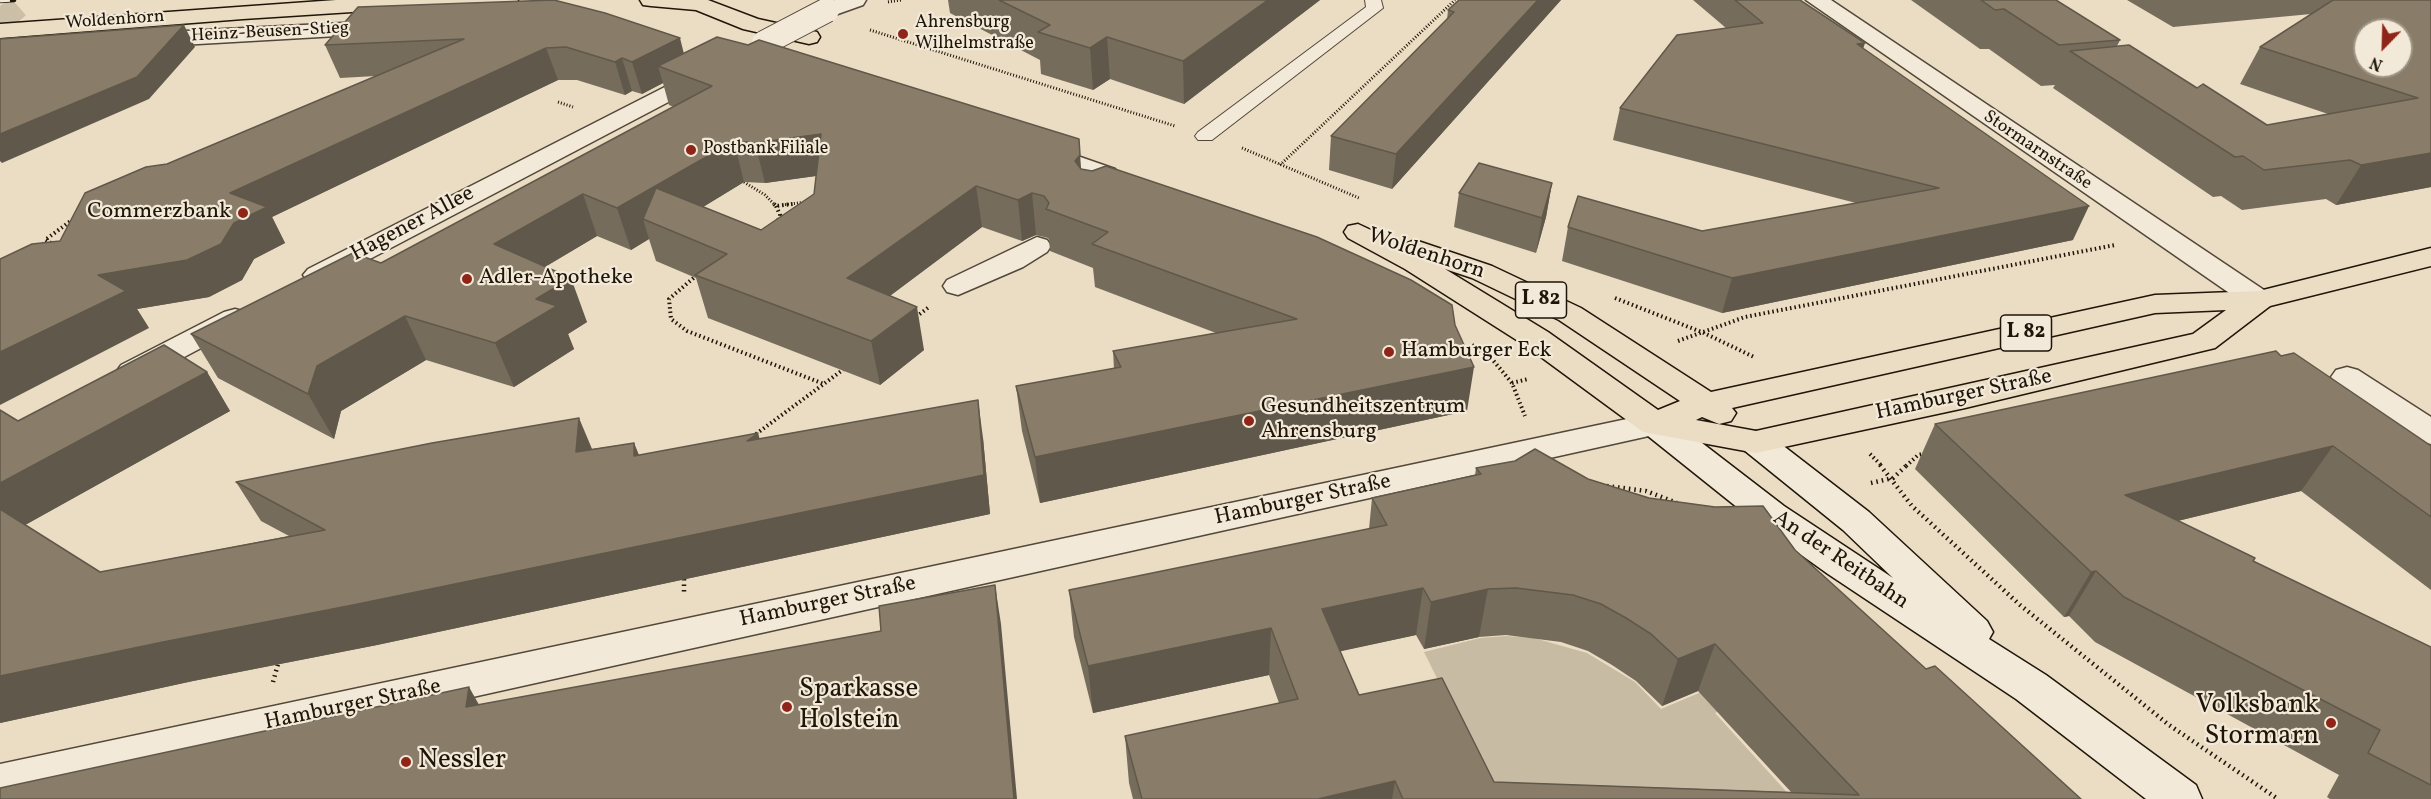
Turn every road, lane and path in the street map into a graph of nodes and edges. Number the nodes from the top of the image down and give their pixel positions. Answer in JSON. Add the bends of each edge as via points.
{"nodes":[{"id":1,"x":446,"y":0,"type":"edge"},
{"id":2,"x":464,"y":0,"type":"edge"},
{"id":3,"x":507,"y":0,"type":"edge"},
{"id":4,"x":651,"y":0,"type":"edge"},
{"id":5,"x":739,"y":0,"type":"edge"},
{"id":6,"x":855,"y":0,"type":"edge"},
{"id":7,"x":1373,"y":0,"type":"edge"},
{"id":8,"x":1455,"y":0,"type":"edge"},
{"id":9,"x":1817,"y":0,"type":"edge"},
{"id":10,"x":693,"y":2,"type":"edge"},
{"id":11,"x":406,"y":27,"type":"edge"},
{"id":12,"x":864,"y":28,"type":"dead end"},
{"id":13,"x":1,"y":45,"type":"edge"},
{"id":14,"x":737,"y":57,"type":"junction"},
{"id":15,"x":684,"y":58,"type":"edge"},
{"id":16,"x":779,"y":63,"type":"edge"},
{"id":17,"x":1205,"y":136,"type":"junction"},
{"id":18,"x":1015,"y":142,"type":"edge"},
{"id":19,"x":744,"y":182,"type":"dead end"},
{"id":20,"x":817,"y":201,"type":"edge"},
{"id":21,"x":1094,"y":202,"type":"edge"},
{"id":22,"x":776,"y":206,"type":"junction"},
{"id":23,"x":80,"y":214,"type":"edge"},
{"id":24,"x":777,"y":224,"type":"edge"},
{"id":25,"x":2120,"y":244,"type":"dead end"},
{"id":26,"x":55,"y":246,"type":"edge"},
{"id":27,"x":1037,"y":246,"type":"dead end"},
{"id":28,"x":2431,"y":257,"type":"edge"},
{"id":29,"x":706,"y":272,"type":"edge"},
{"id":30,"x":296,"y":286,"type":"edge"},
{"id":31,"x":958,"y":286,"type":"joint"},
{"id":32,"x":2259,"y":300,"type":"junction"},
{"id":33,"x":265,"y":303,"type":"edge"},
{"id":34,"x":910,"y":321,"type":"edge"},
{"id":35,"x":1704,"y":333,"type":"dead end"},
{"id":36,"x":1466,"y":340,"type":"dead end"},
{"id":37,"x":852,"y":363,"type":"edge"},
{"id":38,"x":2347,"y":377,"type":"dead end"},
{"id":39,"x":1512,"y":383,"type":"dead end"},
{"id":40,"x":824,"y":384,"type":"junction"},
{"id":41,"x":102,"y":387,"type":"edge"},
{"id":42,"x":1707,"y":403,"type":"junction"},
{"id":43,"x":1655,"y":424,"type":"junction"},
{"id":44,"x":2431,"y":433,"type":"edge"},
{"id":45,"x":747,"y":441,"type":"edge"},
{"id":46,"x":1756,"y":442,"type":"junction"},
{"id":47,"x":1929,"y":452,"type":"dead end"},
{"id":48,"x":1604,"y":486,"type":"edge"},
{"id":49,"x":1686,"y":508,"type":"edge"},
{"id":50,"x":2031,"y":687,"type":"junction"},
{"id":51,"x":0,"y":783,"type":"edge"},
{"id":52,"x":2180,"y":799,"type":"edge"},
{"id":53,"x":2278,"y":799,"type":"edge"}],
"edges":[{"from":1,"to":13,"type":"main road","name":"Woldenhorn","via":[[232,12]]},
{"from":2,"to":3,"type":"main road"},
{"from":4,"to":10,"type":"main road"},
{"from":5,"to":10,"type":"main road","via":[[809,37],[751,24]]},
{"from":6,"to":14,"type":"street","name":"Hagener Allee","bridge":true,"via":[[827,10]]},
{"from":7,"to":17,"type":"lane","via":[[1375,8]]},
{"from":8,"to":17,"type":"path","via":[[1280,165]]},
{"from":9,"to":32,"type":"street","name":"Stormarnstraße"},
{"from":11,"to":13,"type":"street","name":"Heinz-Beusen-Stieg"},
{"from":12,"to":17,"type":"path"},
{"from":14,"to":15,"type":"street"},
{"from":14,"to":16,"type":"street"},
{"from":14,"to":30,"type":"street","name":"Hagener Allee"},
{"from":18,"to":21,"type":"street","via":[[1106,175],[1111,187]]},
{"from":19,"to":22,"type":"path"},
{"from":20,"to":22,"type":"path"},
{"from":22,"to":24,"type":"path","via":[[780,215]]},
{"from":23,"to":26,"type":"path","via":[[45,240]]},
{"from":25,"to":35,"type":"path","via":[[1745,317]]},
{"from":27,"to":31,"type":"street"},
{"from":28,"to":32,"type":"main road","name":"Hamburger Straße","number":"L 82"},
{"from":29,"to":40,"type":"path","via":[[694,276],[669,299],[671,319],[687,331]]},
{"from":31,"to":34,"type":"path"},
{"from":32,"to":42,"type":"main road","name":"Hamburger Straße","number":"L 82","via":[[2156,304]]},
{"from":32,"to":46,"type":"main road","name":"Hamburger Straße","number":"L 82","via":[[2204,341]]},
{"from":33,"to":41,"type":"street"},
{"from":36,"to":39,"type":"path","via":[[1492,359]]},
{"from":37,"to":40,"type":"path"},
{"from":38,"to":44,"type":"street"},
{"from":40,"to":45,"type":"path"},
{"from":42,"to":43,"type":"main road","name":"Hamburger Straße","number":"L 82"},
{"from":42,"to":43,"type":"main road","name":"Woldenhorn","number":"L 82","via":[[1541,299],[1437,255],[1358,232],[1537,339]]},
{"from":42,"to":46,"type":"main road","name":"Woldenhorn","number":"L 82"},
{"from":43,"to":46,"type":"main road","name":"Hamburger Straße","number":"L 82"},
{"from":43,"to":50,"type":"street","name":"An der Reitbahn","via":[[1841,564]]},
{"from":43,"to":51,"type":"street","name":"Hamburger Straße"},
{"from":46,"to":50,"type":"street","name":"An der Reitbahn","via":[[1856,521]]},
{"from":47,"to":53,"type":"path","via":[[1918,455],[1893,478],[1912,506],[2020,605],[2169,725]]},
{"from":48,"to":49,"type":"path","via":[[1646,490]]},
{"from":50,"to":52,"type":"street","name":"An der Reitbahn"}]}
